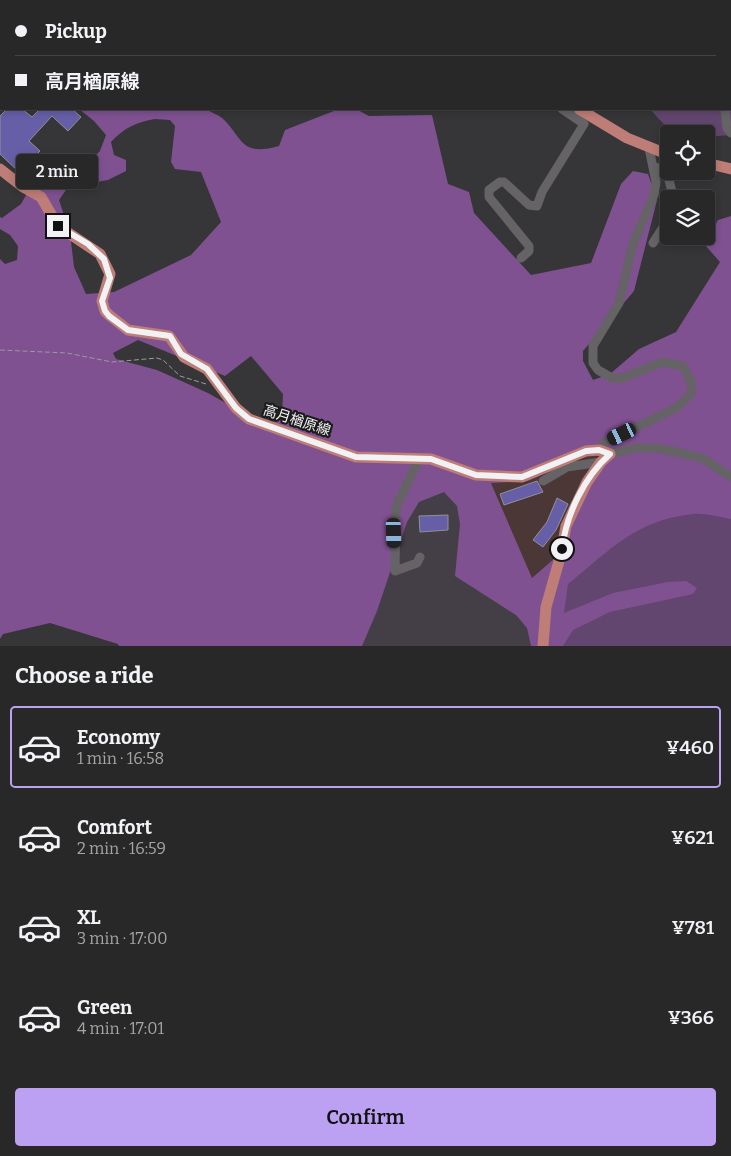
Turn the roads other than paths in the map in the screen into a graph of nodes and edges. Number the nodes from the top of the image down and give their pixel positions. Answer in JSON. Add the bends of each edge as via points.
{"nodes":[{"id":1,"x":563,"y":110,"type":"edge"},
{"id":2,"x":581,"y":110,"type":"edge"},
{"id":3,"x":725,"y":110,"type":"edge"},
{"id":4,"x":731,"y":133,"type":"edge"},
{"id":5,"x":649,"y":148,"type":"junction"},
{"id":6,"x":660,"y":152,"type":"edge"},
{"id":7,"x":715,"y":165,"type":"edge"},
{"id":8,"x":653,"y":167,"type":"junction"},
{"id":9,"x":0,"y":169,"type":"edge"},
{"id":10,"x":731,"y":169,"type":"edge"},
{"id":11,"x":672,"y":190,"type":"edge"},
{"id":12,"x":660,"y":231,"type":"edge"},
{"id":13,"x":652,"y":243,"type":"dead end"},
{"id":14,"x":520,"y":258,"type":"dead end"},
{"id":15,"x":603,"y":455,"type":"junction"},
{"id":16,"x":420,"y":457,"type":"junction"},
{"id":17,"x":731,"y":477,"type":"edge"},
{"id":18,"x":543,"y":481,"type":"dead end"},
{"id":19,"x":420,"y":557,"type":"dead end"},
{"id":20,"x":543,"y":646,"type":"edge"}],
"edges":[{"from":1,"to":14,"type":"street","via":[[584,124],[536,206],[529,205],[504,182],[489,190],[489,197],[529,246],[529,251]]},
{"from":2,"to":5,"type":"main road"},
{"from":3,"to":4,"type":"street","via":[[727,128]]},
{"from":5,"to":6,"type":"main road"},
{"from":5,"to":8,"type":"street"},
{"from":7,"to":10,"type":"main road"},
{"from":8,"to":11,"type":"street","via":[[666,169]]},
{"from":8,"to":15,"type":"street","via":[[654,195],[633,244],[620,303],[593,346],[593,363],[612,378],[623,378],[662,362],[683,366],[692,384],[691,394],[685,403],[604,443]]},
{"from":9,"to":16,"type":"main road","name":"高月楢原線","via":[[41,197],[58,226],[100,254],[110,274],[102,301],[109,316],[128,330],[170,336],[181,354],[207,369],[242,414],[276,430],[356,457]]},
{"from":12,"to":13,"type":"street"},
{"from":15,"to":16,"type":"main road","name":"高月楢原線","via":[[586,451],[522,477],[476,475]]},
{"from":15,"to":17,"type":"street","via":[[636,448],[658,448],[702,458]]},
{"from":15,"to":18,"type":"street","via":[[567,467]]},
{"from":15,"to":20,"type":"main road","via":[[566,526],[546,607]]},
{"from":16,"to":19,"type":"street","via":[[396,508],[395,571],[417,563]]}]}
